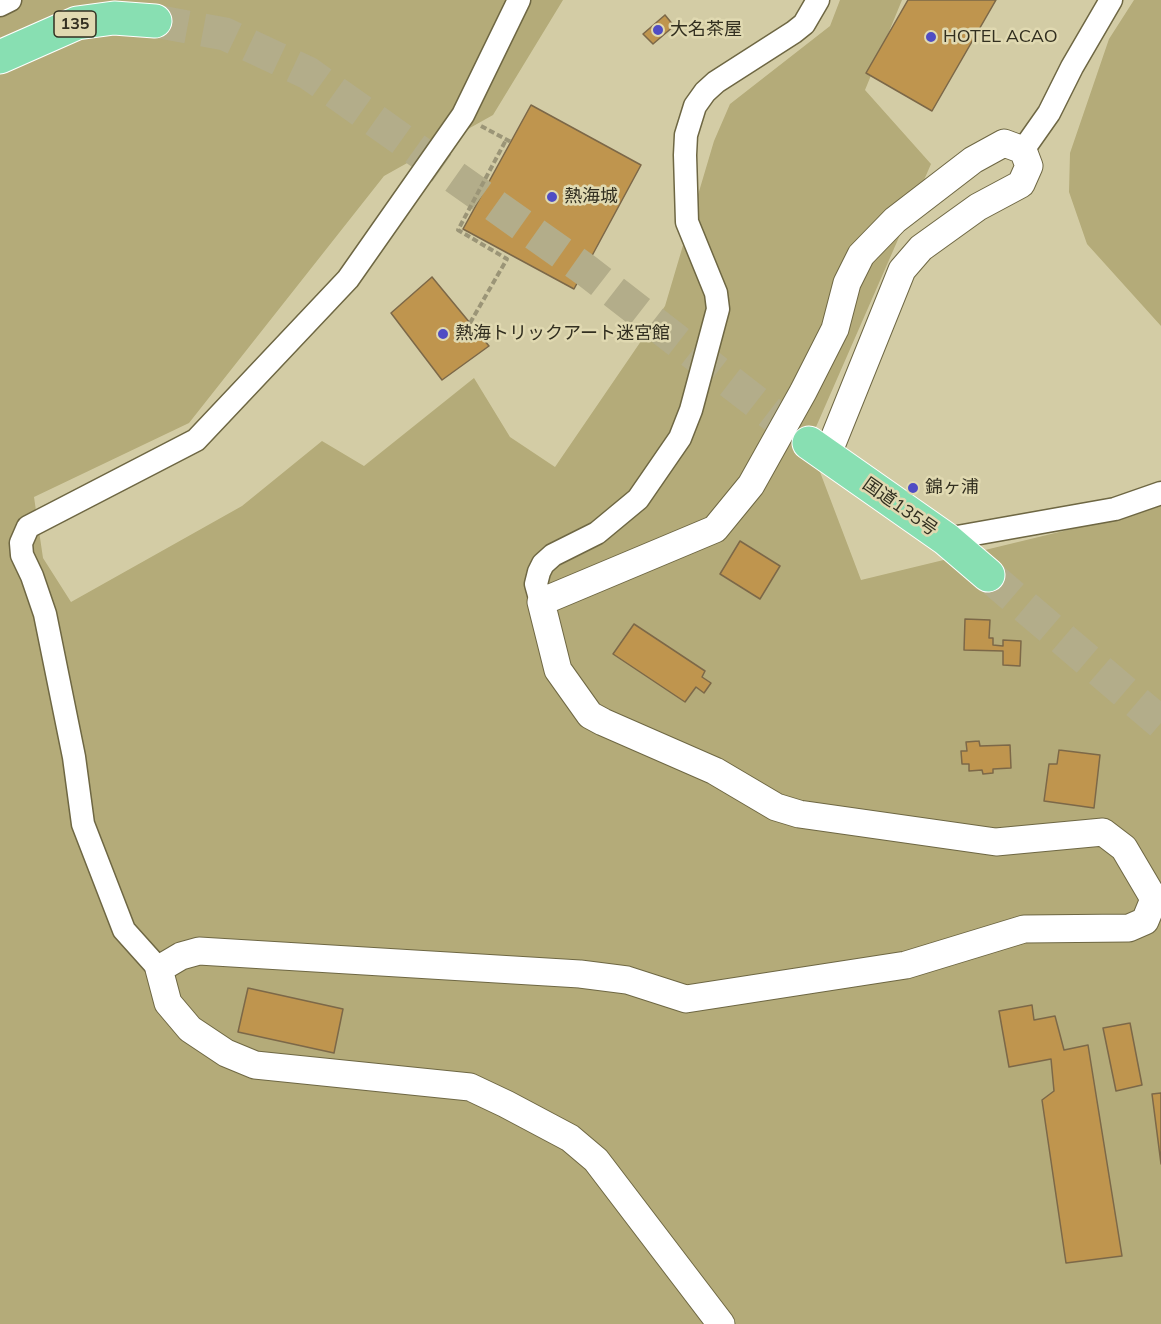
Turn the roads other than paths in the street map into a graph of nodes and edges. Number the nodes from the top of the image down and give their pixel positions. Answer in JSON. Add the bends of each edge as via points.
{"nodes":[{"id":1,"x":10,"y":0,"type":"edge"},
{"id":2,"x":519,"y":0,"type":"edge"},
{"id":3,"x":818,"y":0,"type":"edge"},
{"id":4,"x":1111,"y":0,"type":"edge"},
{"id":5,"x":0,"y":5,"type":"edge"},
{"id":6,"x":155,"y":21,"type":"tunnel mouth"},
{"id":7,"x":0,"y":57,"type":"edge"},
{"id":8,"x":1023,"y":150,"type":"junction"},
{"id":9,"x":818,"y":449,"type":"joint"},
{"id":10,"x":1161,"y":493,"type":"edge"},
{"id":11,"x":946,"y":539,"type":"junction"},
{"id":12,"x":988,"y":575,"type":"tunnel mouth"},
{"id":13,"x":541,"y":602,"type":"junction"},
{"id":14,"x":159,"y":969,"type":"junction"},
{"id":15,"x":721,"y":1324,"type":"edge"}],
"edges":[{"from":1,"to":5,"type":"street"},
{"from":2,"to":14,"type":"street","via":[[463,115],[348,279],[196,440],[28,527],[21,543],[45,614],[74,757],[83,824],[124,930]]},
{"from":3,"to":13,"type":"street","via":[[794,32],[716,81],[695,106],[686,135],[687,222],[716,293],[718,309],[691,410],[680,438],[638,500],[597,533],[543,564],[536,584]]},
{"from":4,"to":8,"type":"street","via":[[1049,113]]},
{"from":6,"to":7,"type":"highway","number":"135","via":[[114,18],[77,23]]},
{"from":8,"to":9,"type":"street","via":[[1029,166],[1021,184],[978,207],[921,248],[902,270]]},
{"from":8,"to":13,"type":"street","via":[[1004,143],[973,160],[895,220],[861,255],[847,283],[835,329],[803,392],[751,485],[715,529]]},
{"from":9,"to":11,"type":"highway","name":"国道135号"},
{"from":10,"to":11,"type":"street","via":[[1116,509]]},
{"from":11,"to":12,"type":"highway","name":"国道135号"},
{"from":13,"to":14,"type":"street","via":[[558,670],[590,715],[603,722],[715,771],[776,807],[800,813],[996,842],[1103,832],[1125,848],[1154,899],[1145,921],[1129,928],[1024,929],[906,965],[686,999],[627,980],[580,974],[199,951]]},
{"from":14,"to":15,"type":"street","via":[[168,1003],[190,1029],[226,1053],[255,1065],[470,1087],[570,1138],[596,1160]]}]}
